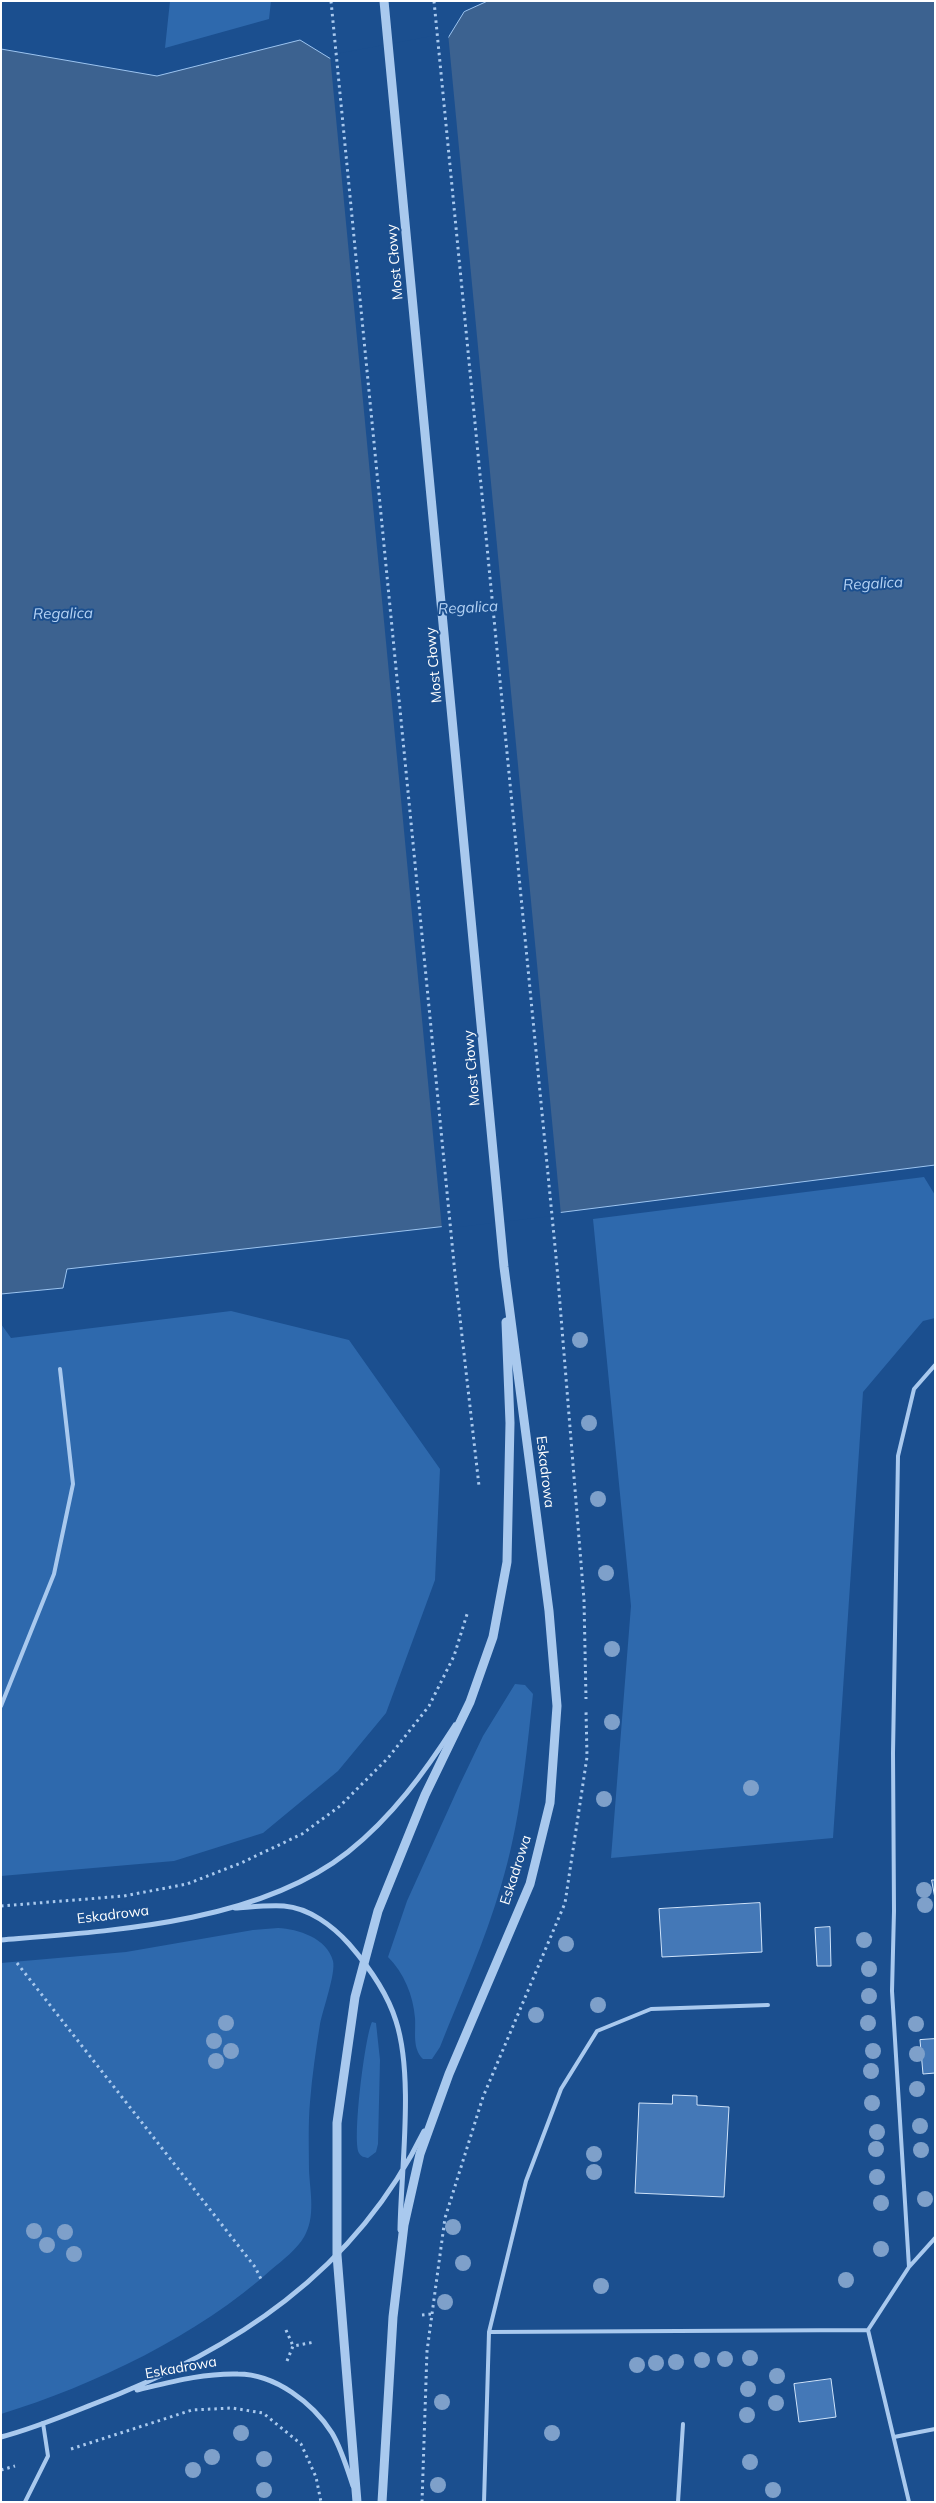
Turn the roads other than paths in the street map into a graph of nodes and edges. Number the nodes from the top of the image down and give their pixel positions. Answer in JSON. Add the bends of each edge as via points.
{"nodes":[{"id":1,"x":384,"y":1,"type":"edge"},
{"id":2,"x":504,"y":1267,"type":"junction"},
{"id":3,"x":935,"y":1365,"type":"edge"},
{"id":4,"x":60,"y":1369,"type":"dead end"},
{"id":5,"x":470,"y":1702,"type":"junction"},
{"id":6,"x":1,"y":1706,"type":"edge"},
{"id":7,"x":227,"y":1908,"type":"junction"},
{"id":8,"x":1,"y":1940,"type":"edge"},
{"id":9,"x":364,"y":1962,"type":"junction"},
{"id":10,"x":768,"y":2005,"type":"dead end"},
{"id":11,"x":439,"y":2102,"type":"junction"},
{"id":12,"x":401,"y":2175,"type":"junction"},
{"id":13,"x":935,"y":2238,"type":"edge"},
{"id":14,"x":337,"y":2255,"type":"junction"},
{"id":15,"x":399,"y":2259,"type":"junction"},
{"id":16,"x":909,"y":2267,"type":"junction"},
{"id":17,"x":868,"y":2330,"type":"junction"},
{"id":18,"x":489,"y":2332,"type":"junction"},
{"id":19,"x":127,"y":2392,"type":"junction"},
{"id":20,"x":43,"y":2423,"type":"junction"},
{"id":21,"x":684,"y":2424,"type":"dead end"},
{"id":22,"x":935,"y":2429,"type":"edge"},
{"id":23,"x":1,"y":2437,"type":"edge"},
{"id":24,"x":894,"y":2437,"type":"junction"},
{"id":25,"x":356,"y":2499,"type":"edge"},
{"id":26,"x":25,"y":2502,"type":"edge"},
{"id":27,"x":382,"y":2502,"type":"edge"},
{"id":28,"x":484,"y":2502,"type":"edge"},
{"id":29,"x":678,"y":2502,"type":"edge"},
{"id":30,"x":908,"y":2502,"type":"edge"}],
"edges":[{"from":1,"to":2,"type":"street","name":"Most Cłowy"},
{"from":2,"to":5,"type":"street","name":"Eskadrowa","via":[[510,1422],[507,1562],[493,1638]]},
{"from":2,"to":11,"type":"street","name":"Eskadrowa","via":[[549,1611],[557,1706],[550,1803],[530,1884]]},
{"from":3,"to":16,"type":"lane","via":[[914,1389],[898,1456],[892,1991]]},
{"from":4,"to":6,"type":"lane","via":[[73,1484],[54,1574]]},
{"from":5,"to":7,"type":"street","name":"Eskadrowa","via":[[432,1761],[395,1808],[348,1852],[305,1879]]},
{"from":5,"to":9,"type":"street","name":"Eskadrowa","via":[[422,1804],[378,1911]]},
{"from":7,"to":8,"type":"street","name":"Eskadrowa","via":[[111,1931]]},
{"from":7,"to":9,"type":"street","name":"Eskadrowa","via":[[286,1906],[314,1915],[342,1936]]},
{"from":9,"to":12,"type":"street","name":"Eskadrowa","via":[[382,1987],[396,2022],[404,2065]]},
{"from":9,"to":14,"type":"street","name":"Eskadrowa","via":[[355,1997],[337,2123]]},
{"from":10,"to":18,"type":"lane","via":[[651,2009],[597,2032],[562,2089],[526,2181]]},
{"from":11,"to":12,"type":"street","name":"Eskadrowa"},
{"from":11,"to":15,"type":"street","name":"Eskadrowa","via":[[420,2154]]},
{"from":12,"to":14,"type":"street","name":"Eskadrowa","via":[[366,2223]]},
{"from":12,"to":15,"type":"street","name":"Eskadrowa"},
{"from":13,"to":16,"type":"lane"},
{"from":14,"to":19,"type":"street","name":"Eskadrowa","via":[[274,2311],[216,2348]]},
{"from":14,"to":25,"type":"street","name":"Eskadrowa"},
{"from":15,"to":27,"type":"street","name":"Eskadrowa","via":[[385,2413]]},
{"from":16,"to":17,"type":"lane"},
{"from":17,"to":18,"type":"lane"},
{"from":17,"to":24,"type":"lane"},
{"from":18,"to":28,"type":"lane"},
{"from":19,"to":20,"type":"street","name":"Eskadrowa"},
{"from":19,"to":25,"type":"street","name":"Eskadrowa","via":[[199,2376],[240,2374],[281,2386],[302,2400],[332,2433]]},
{"from":20,"to":23,"type":"street","name":"Eskadrowa"},
{"from":20,"to":26,"type":"lane","via":[[48,2456]]},
{"from":21,"to":29,"type":"lane"},
{"from":22,"to":24,"type":"lane"},
{"from":24,"to":30,"type":"lane"}]}
